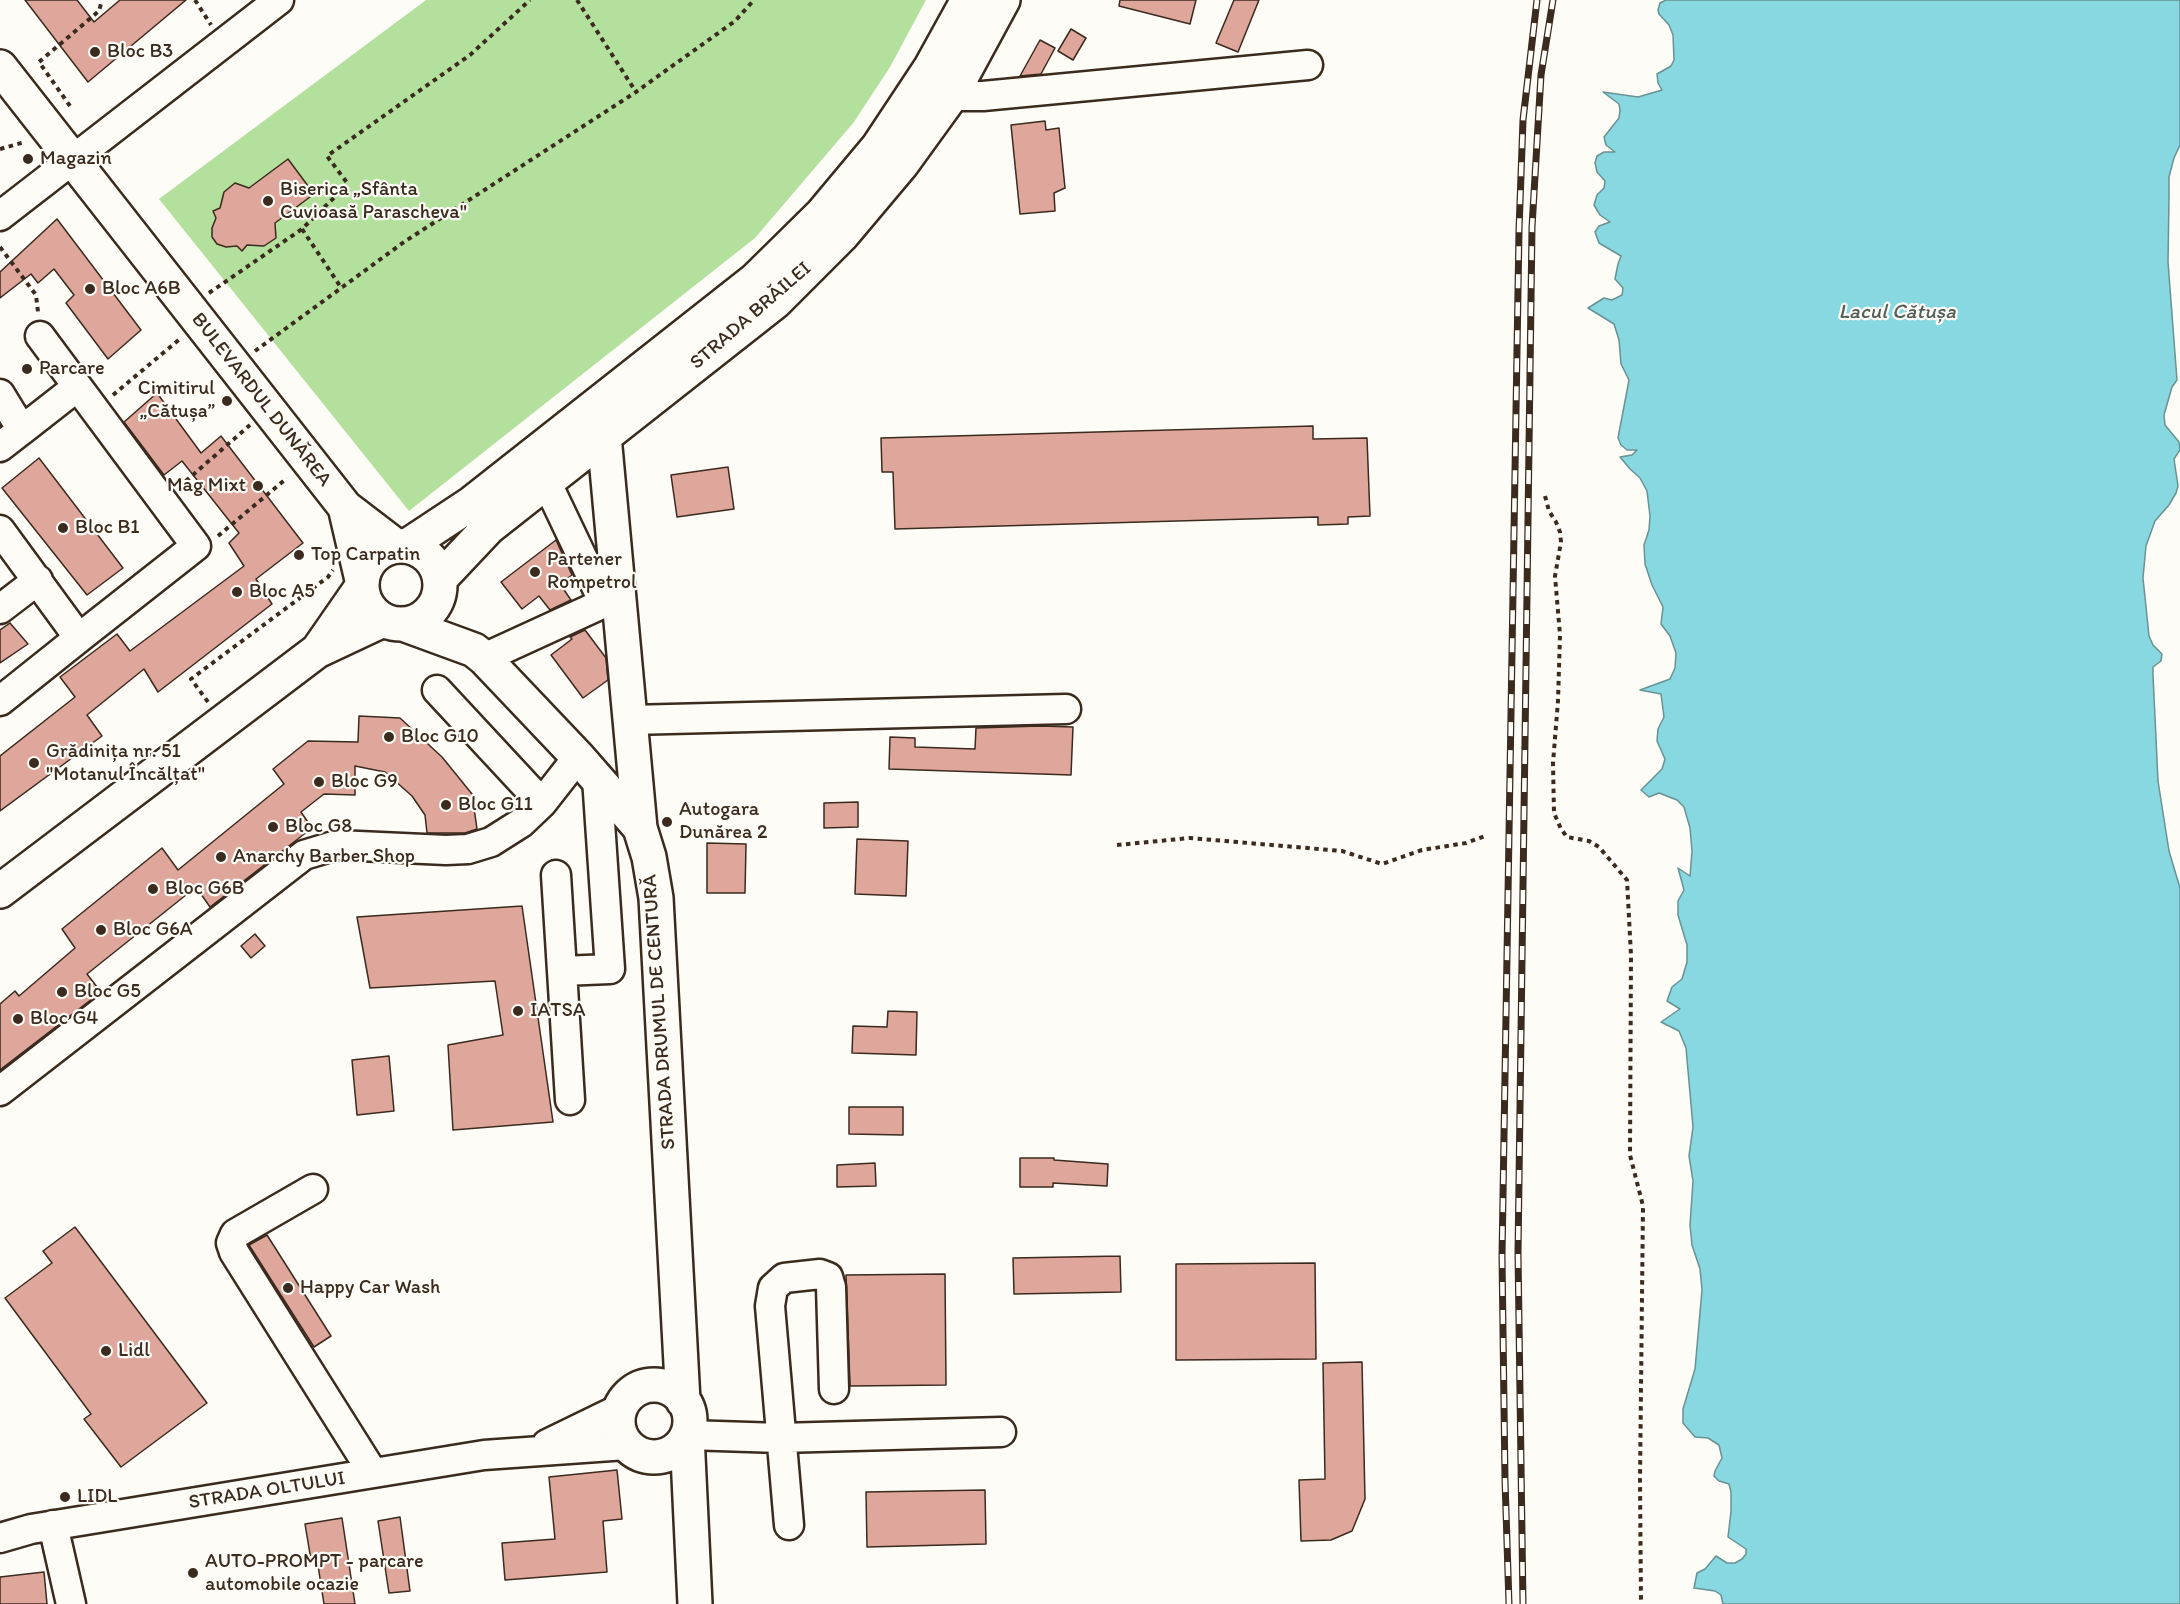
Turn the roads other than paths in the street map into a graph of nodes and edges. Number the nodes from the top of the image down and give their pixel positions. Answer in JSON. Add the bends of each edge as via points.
{"nodes":[{"id":1,"x":279,"y":0,"type":"edge"},
{"id":2,"x":968,"y":0,"type":"edge"},
{"id":3,"x":1003,"y":0,"type":"edge"},
{"id":4,"x":1308,"y":65,"type":"dead end"},
{"id":5,"x":0,"y":68,"type":"edge"},
{"id":6,"x":951,"y":96,"type":"junction"},
{"id":7,"x":73,"y":159,"type":"junction"},
{"id":8,"x":0,"y":216,"type":"edge"},
{"id":9,"x":40,"y":336,"type":"road end"},
{"id":10,"x":77,"y":387,"type":"junction"},
{"id":11,"x":0,"y":394,"type":"edge"},
{"id":12,"x":22,"y":430,"type":"junction"},
{"id":13,"x":604,"y":436,"type":"junction"},
{"id":14,"x":0,"y":447,"type":"edge"},
{"id":15,"x":546,"y":481,"type":"junction"},
{"id":16,"x":345,"y":507,"type":"junction"},
{"id":17,"x":0,"y":530,"type":"edge"},
{"id":18,"x":401,"y":546,"type":"junction"},
{"id":19,"x":353,"y":577,"type":"junction"},
{"id":20,"x":38,"y":580,"type":"junction"},
{"id":21,"x":440,"y":586,"type":"junction"},
{"id":22,"x":612,"y":605,"type":"junction"},
{"id":23,"x":0,"y":609,"type":"edge"},
{"id":24,"x":393,"y":622,"type":"junction"},
{"id":25,"x":79,"y":638,"type":"junction"},
{"id":26,"x":317,"y":651,"type":"junction"},
{"id":27,"x":479,"y":654,"type":"junction"},
{"id":28,"x":437,"y":690,"type":"dead end"},
{"id":29,"x":0,"y":700,"type":"edge"},
{"id":30,"x":1066,"y":709,"type":"dead end"},
{"id":31,"x":630,"y":720,"type":"junction"},
{"id":32,"x":588,"y":768,"type":"junction"},
{"id":33,"x":542,"y":803,"type":"junction"},
{"id":34,"x":640,"y":828,"type":"junction"},
{"id":35,"x":556,"y":876,"type":"dead end"},
{"id":36,"x":0,"y":891,"type":"edge"},
{"id":37,"x":562,"y":971,"type":"junction"},
{"id":38,"x":0,"y":1091,"type":"edge"},
{"id":39,"x":570,"y":1100,"type":"dead end"},
{"id":40,"x":313,"y":1189,"type":"dead end"},
{"id":41,"x":679,"y":1332,"type":"junction"},
{"id":42,"x":834,"y":1389,"type":"dead end"},
{"id":43,"x":629,"y":1399,"type":"junction"},
{"id":44,"x":683,"y":1401,"type":"junction"},
{"id":45,"x":1000,"y":1432,"type":"dead end"},
{"id":46,"x":687,"y":1435,"type":"junction"},
{"id":47,"x":780,"y":1438,"type":"junction"},
{"id":48,"x":535,"y":1450,"type":"junction"},
{"id":49,"x":637,"y":1451,"type":"junction"},
{"id":50,"x":373,"y":1473,"type":"junction"},
{"id":51,"x":690,"y":1515,"type":"junction"},
{"id":52,"x":54,"y":1525,"type":"junction"},
{"id":53,"x":789,"y":1525,"type":"dead end"},
{"id":54,"x":0,"y":1538,"type":"edge"},
{"id":55,"x":71,"y":1604,"type":"edge"},
{"id":56,"x":695,"y":1604,"type":"edge"}],
"edges":[{"from":1,"to":7,"type":"street"},
{"from":2,"to":18,"type":"main road","name":"STRADA BRĂILEI","via":[[931,67],[878,147],[822,214],[755,280],[472,503]]},
{"from":3,"to":6,"type":"main road","name":"STRADA BRĂILEI"},
{"from":4,"to":6,"type":"street"},
{"from":5,"to":7,"type":"main road","name":"BULEVARDUL DUNĂREA"},
{"from":6,"to":13,"type":"main road","name":"STRADA BRĂILEI","via":[[902,165],[775,302]]},
{"from":7,"to":8,"type":"street"},
{"from":7,"to":16,"type":"main road","name":"BULEVARDUL DUNĂREA"},
{"from":9,"to":10,"type":"street"},
{"from":10,"to":12,"type":"street"},
{"from":10,"to":25,"type":"street","via":[[196,546]]},
{"from":11,"to":12,"type":"street"},
{"from":12,"to":14,"type":"street"},
{"from":13,"to":15,"type":"main road","name":"STRADA BRĂILEI"},
{"from":13,"to":22,"type":"main road"},
{"from":15,"to":21,"type":"main road","name":"STRADA BRĂILEI","via":[[489,527]]},
{"from":15,"to":22,"type":"street"},
{"from":16,"to":18,"type":"main road","name":"BULEVARDUL DUNĂREA"},
{"from":16,"to":19,"type":"main road","name":"BULEVARDUL DUNĂREA"},
{"from":17,"to":20,"type":"street"},
{"from":18,"to":19,"type":"main road","name":"STRADA BRĂILEI","via":[[384,549]]},
{"from":18,"to":21,"type":"main road","via":[[419,549],[429,557]]},
{"from":19,"to":24,"type":"main road","via":[[372,612]]},
{"from":19,"to":26,"type":"main road","name":"STRADA BRĂILEI"},
{"from":20,"to":23,"type":"street"},
{"from":20,"to":25,"type":"street"},
{"from":21,"to":24,"type":"main road","name":"STRADA BRĂILEI","via":[[433,608],[420,619]]},
{"from":21,"to":27,"type":"main road","name":"STRADA DRUMUL DE CENTURĂ"},
{"from":22,"to":27,"type":"street"},
{"from":22,"to":31,"type":"main road"},
{"from":24,"to":26,"type":"main road","name":"STRADA BRĂILEI"},
{"from":24,"to":27,"type":"main road","name":"STRADA DRUMUL DE CENTURĂ"},
{"from":25,"to":29,"type":"street"},
{"from":26,"to":36,"type":"main road","name":"STRADA BRĂILEI"},
{"from":27,"to":32,"type":"main road","name":"STRADA DRUMUL DE CENTURĂ"},
{"from":28,"to":33,"type":"street"},
{"from":30,"to":31,"type":"street"},
{"from":31,"to":34,"type":"main road"},
{"from":32,"to":33,"type":"street"},
{"from":32,"to":34,"type":"main road","name":"STRADA DRUMUL DE CENTURĂ"},
{"from":32,"to":37,"type":"street","via":[[610,969]]},
{"from":33,"to":38,"type":"street","via":[[521,823],[491,842],[468,849],[337,845],[304,855]]},
{"from":34,"to":41,"type":"main road","name":"STRADA DRUMUL DE CENTURĂ","via":[[656,898]]},
{"from":35,"to":37,"type":"street"},
{"from":37,"to":39,"type":"street"},
{"from":40,"to":50,"type":"street","via":[[235,1234],[231,1243]]},
{"from":41,"to":43,"type":"main road"},
{"from":41,"to":44,"type":"main road","name":"STRADA DRUMUL DE CENTURĂ"},
{"from":42,"to":47,"type":"street","via":[[828,1277],[820,1274],[784,1278],[773,1288],[770,1306]]},
{"from":43,"to":44,"type":"main road","via":[[655,1385],[678,1394]]},
{"from":43,"to":48,"type":"street","name":"STRADA OLTULUI"},
{"from":43,"to":49,"type":"main road","via":[[618,1428]]},
{"from":44,"to":46,"type":"main road","name":"STRADA DRUMUL DE CENTURĂ","via":[[689,1414]]},
{"from":45,"to":47,"type":"street"},
{"from":46,"to":47,"type":"street"},
{"from":46,"to":49,"type":"main road","via":[[672,1453],[656,1457]]},
{"from":46,"to":51,"type":"main road","name":"STRADA DRUMUL DE CENTURĂ"},
{"from":47,"to":53,"type":"street"},
{"from":48,"to":49,"type":"street","name":"STRADA OLTULUI"},
{"from":48,"to":50,"type":"street","name":"STRADA OLTULUI"},
{"from":49,"to":51,"type":"main road"},
{"from":50,"to":52,"type":"street","name":"STRADA OLTULUI"},
{"from":51,"to":56,"type":"main road","name":"STRADA DRUMUL DE CENTURĂ"},
{"from":52,"to":54,"type":"street","name":"STRADA OLTULUI"},
{"from":52,"to":55,"type":"street"}]}
